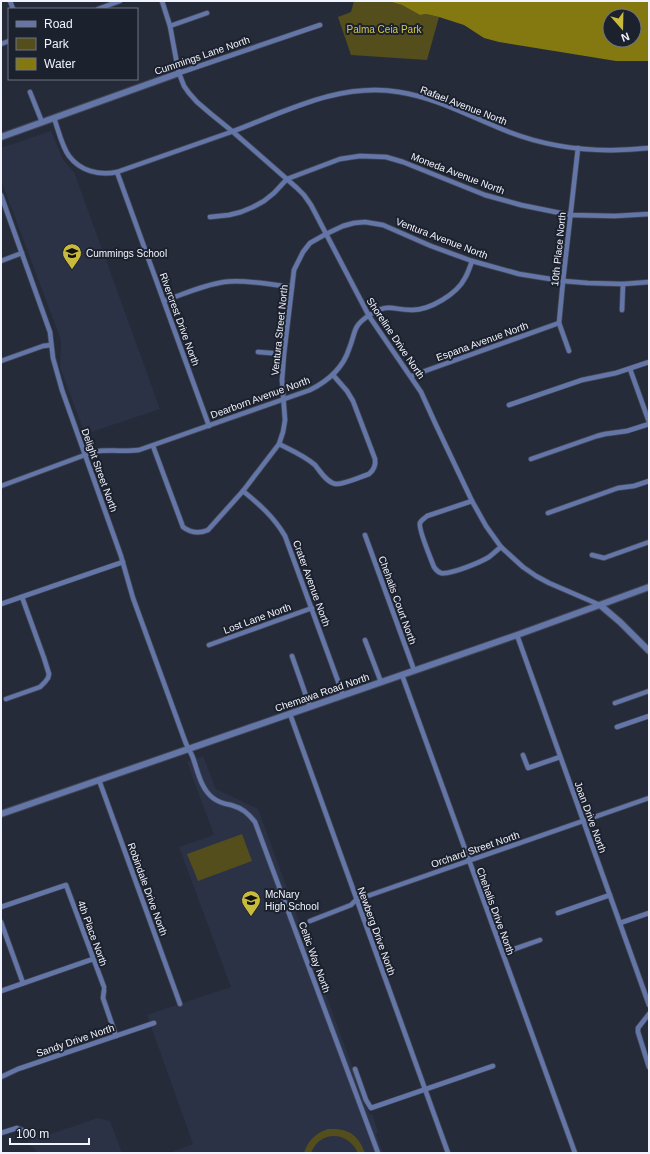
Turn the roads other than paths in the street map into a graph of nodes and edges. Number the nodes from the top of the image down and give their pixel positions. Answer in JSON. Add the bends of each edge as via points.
{"nodes":[{"id":1,"x":120,"y":1,"type":"edge"},
{"id":2,"x":162,"y":1,"type":"edge"},
{"id":3,"x":101,"y":8,"type":"edge"},
{"id":4,"x":207,"y":13,"type":"dead end"},
{"id":5,"x":320,"y":25,"type":"dead end"},
{"id":6,"x":170,"y":26,"type":"junction"},
{"id":7,"x":179,"y":73,"type":"junction"},
{"id":8,"x":30,"y":92,"type":"dead end"},
{"id":9,"x":54,"y":118,"type":"junction"},
{"id":10,"x":42,"y":122,"type":"junction"},
{"id":11,"x":232,"y":131,"type":"junction"},
{"id":12,"x":1,"y":137,"type":"edge"},
{"id":13,"x":578,"y":148,"type":"junction"},
{"id":14,"x":649,"y":148,"type":"edge"},
{"id":15,"x":117,"y":172,"type":"junction"},
{"id":16,"x":287,"y":179,"type":"junction"},
{"id":17,"x":1,"y":195,"type":"edge"},
{"id":18,"x":649,"y":214,"type":"edge"},
{"id":19,"x":570,"y":215,"type":"junction"},
{"id":20,"x":210,"y":217,"type":"dead end"},
{"id":21,"x":326,"y":234,"type":"junction"},
{"id":22,"x":22,"y":253,"type":"junction"},
{"id":23,"x":1,"y":261,"type":"edge"},
{"id":24,"x":472,"y":261,"type":"junction"},
{"id":25,"x":563,"y":281,"type":"junction"},
{"id":26,"x":649,"y":282,"type":"edge"},
{"id":27,"x":623,"y":284,"type":"junction"},
{"id":28,"x":292,"y":288,"type":"junction"},
{"id":29,"x":164,"y":301,"type":"junction"},
{"id":30,"x":622,"y":310,"type":"dead end"},
{"id":31,"x":369,"y":316,"type":"junction"},
{"id":32,"x":560,"y":323,"type":"junction"},
{"id":33,"x":51,"y":345,"type":"junction"},
{"id":34,"x":569,"y":351,"type":"dead end"},
{"id":35,"x":258,"y":352,"type":"dead end"},
{"id":36,"x":284,"y":354,"type":"junction"},
{"id":37,"x":1,"y":361,"type":"edge"},
{"id":38,"x":649,"y":362,"type":"edge"},
{"id":39,"x":630,"y":369,"type":"junction"},
{"id":40,"x":333,"y":375,"type":"junction"},
{"id":41,"x":411,"y":376,"type":"junction"},
{"id":42,"x":284,"y":400,"type":"junction"},
{"id":43,"x":509,"y":405,"type":"dead end"},
{"id":44,"x":649,"y":423,"type":"edge"},
{"id":45,"x":209,"y":426,"type":"junction"},
{"id":46,"x":279,"y":444,"type":"junction"},
{"id":47,"x":154,"y":446,"type":"junction"},
{"id":48,"x":86,"y":455,"type":"junction"},
{"id":49,"x":531,"y":459,"type":"dead end"},
{"id":50,"x":649,"y":481,"type":"edge"},
{"id":51,"x":1,"y":486,"type":"edge"},
{"id":52,"x":243,"y":491,"type":"junction"},
{"id":53,"x":472,"y":501,"type":"junction"},
{"id":54,"x":548,"y":513,"type":"dead end"},
{"id":55,"x":366,"y":535,"type":"dead end"},
{"id":56,"x":649,"y":542,"type":"edge"},
{"id":57,"x":501,"y":547,"type":"junction"},
{"id":58,"x":592,"y":555,"type":"dead end"},
{"id":59,"x":123,"y":562,"type":"junction"},
{"id":60,"x":649,"y":587,"type":"edge"},
{"id":61,"x":22,"y":597,"type":"junction"},
{"id":62,"x":1,"y":604,"type":"edge"},
{"id":63,"x":600,"y":605,"type":"junction"},
{"id":64,"x":312,"y":608,"type":"junction"},
{"id":65,"x":517,"y":635,"type":"junction"},
{"id":66,"x":365,"y":640,"type":"dead end"},
{"id":67,"x":209,"y":645,"type":"dead end"},
{"id":68,"x":649,"y":651,"type":"edge"},
{"id":69,"x":292,"y":656,"type":"dead end"},
{"id":70,"x":414,"y":670,"type":"junction"},
{"id":71,"x":402,"y":675,"type":"junction"},
{"id":72,"x":381,"y":682,"type":"junction"},
{"id":73,"x":649,"y":691,"type":"edge"},
{"id":74,"x":343,"y":695,"type":"junction"},
{"id":75,"x":6,"y":699,"type":"dead end"},
{"id":76,"x":615,"y":703,"type":"dead end"},
{"id":77,"x":310,"y":707,"type":"junction"},
{"id":78,"x":290,"y":714,"type":"junction"},
{"id":79,"x":649,"y":716,"type":"edge"},
{"id":80,"x":617,"y":727,"type":"dead end"},
{"id":81,"x":189,"y":749,"type":"junction"},
{"id":82,"x":523,"y":755,"type":"dead end"},
{"id":83,"x":560,"y":757,"type":"junction"},
{"id":84,"x":99,"y":780,"type":"junction"},
{"id":85,"x":649,"y":798,"type":"edge"},
{"id":86,"x":1,"y":814,"type":"edge"},
{"id":87,"x":583,"y":821,"type":"junction"},
{"id":88,"x":468,"y":861,"type":"junction"},
{"id":89,"x":610,"y":895,"type":"junction"},
{"id":90,"x":356,"y":900,"type":"junction"},
{"id":91,"x":1,"y":907,"type":"edge"},
{"id":92,"x":558,"y":913,"type":"dead end"},
{"id":93,"x":649,"y":913,"type":"edge"},
{"id":94,"x":310,"y":920,"type":"dead end"},
{"id":95,"x":1,"y":922,"type":"edge"},
{"id":96,"x":620,"y":923,"type":"junction"},
{"id":97,"x":540,"y":940,"type":"dead end"},
{"id":98,"x":502,"y":953,"type":"junction"},
{"id":99,"x":93,"y":959,"type":"junction"},
{"id":100,"x":23,"y":983,"type":"junction"},
{"id":101,"x":1,"y":991,"type":"edge"},
{"id":102,"x":180,"y":1004,"type":"dead end"},
{"id":103,"x":649,"y":1005,"type":"edge"},
{"id":104,"x":649,"y":1014,"type":"edge"},
{"id":105,"x":154,"y":1023,"type":"dead end"},
{"id":106,"x":116,"y":1036,"type":"junction"},
{"id":107,"x":493,"y":1066,"type":"dead end"},
{"id":108,"x":649,"y":1066,"type":"edge"},
{"id":109,"x":355,"y":1069,"type":"dead end"},
{"id":110,"x":1,"y":1077,"type":"edge"},
{"id":111,"x":425,"y":1090,"type":"junction"},
{"id":112,"x":27,"y":1132,"type":"dead end"},
{"id":113,"x":1,"y":1133,"type":"edge"},
{"id":114,"x":378,"y":1153,"type":"edge"},
{"id":115,"x":448,"y":1153,"type":"edge"},
{"id":116,"x":575,"y":1153,"type":"edge"}],
"edges":[{"from":1,"to":3,"type":"street"},
{"from":2,"to":6,"type":"street","name":"Shoreline Drive North"},
{"from":4,"to":6,"type":"street"},
{"from":5,"to":7,"type":"street","name":"Cummings Lane North"},
{"from":6,"to":7,"type":"street","name":"Shoreline Drive North"},
{"from":7,"to":9,"type":"street","name":"Cummings Lane North"},
{"from":7,"to":11,"type":"street","name":"Shoreline Drive North","via":[[184,86],[197,102]]},
{"from":8,"to":10,"type":"street"},
{"from":9,"to":10,"type":"street","name":"Cummings Lane North"},
{"from":9,"to":15,"type":"street","via":[[68,156],[77,164],[95,173]]},
{"from":10,"to":12,"type":"street","name":"Cummings Lane North"},
{"from":11,"to":13,"type":"street","name":"Rafael Avenue North","via":[[332,94],[379,90],[398,91],[422,97],[522,136]]},
{"from":11,"to":15,"type":"street","name":"Rafael Avenue North"},
{"from":11,"to":16,"type":"street","name":"Shoreline Drive North"},
{"from":13,"to":14,"type":"street","name":"Rafael Avenue North"},
{"from":13,"to":19,"type":"street","name":"10th Place North"},
{"from":15,"to":29,"type":"street","name":"Rivercrest Drive North"},
{"from":16,"to":19,"type":"street","name":"Moneda Avenue North","via":[[340,159],[360,156],[386,157],[485,195]]},
{"from":16,"to":20,"type":"street","via":[[274,193],[253,207],[241,212]]},
{"from":16,"to":21,"type":"street","name":"Shoreline Drive North","via":[[308,200]]},
{"from":17,"to":22,"type":"street","name":"Delight Street North"},
{"from":18,"to":19,"type":"street","name":"Moneda Avenue North"},
{"from":19,"to":25,"type":"street","name":"10th Place North"},
{"from":21,"to":24,"type":"street","name":"Ventura Avenue North","via":[[354,223],[383,225]]},
{"from":21,"to":28,"type":"street","name":"Ventura Street North","via":[[310,243],[303,252],[294,270]]},
{"from":21,"to":31,"type":"street","name":"Shoreline Drive North"},
{"from":22,"to":23,"type":"street"},
{"from":22,"to":33,"type":"street","name":"Delight Street North","via":[[50,332]]},
{"from":24,"to":25,"type":"street","name":"Ventura Avenue North","via":[[520,274]]},
{"from":24,"to":31,"type":"street","name":"Dearborn Avenue North","via":[[465,279],[457,290],[439,302],[414,310],[385,307]]},
{"from":25,"to":27,"type":"street","name":"Ventura Avenue North"},
{"from":25,"to":32,"type":"street","name":"10th Place North"},
{"from":26,"to":27,"type":"street","name":"Ventura Avenue North"},
{"from":27,"to":30,"type":"street"},
{"from":28,"to":29,"type":"street","via":[[225,282]]},
{"from":28,"to":36,"type":"street","name":"Ventura Street North"},
{"from":29,"to":45,"type":"street","name":"Rivercrest Drive North"},
{"from":31,"to":40,"type":"street","name":"Dearborn Avenue North","via":[[356,326],[349,350]]},
{"from":31,"to":41,"type":"street","name":"Shoreline Drive North"},
{"from":32,"to":34,"type":"street","name":"10th Place North"},
{"from":32,"to":41,"type":"street","name":"Espana Avenue North"},
{"from":33,"to":37,"type":"street"},
{"from":33,"to":48,"type":"street","name":"Delight Street North","via":[[57,373]]},
{"from":35,"to":36,"type":"street"},
{"from":36,"to":42,"type":"street","name":"Ventura Street North"},
{"from":38,"to":39,"type":"street"},
{"from":39,"to":43,"type":"street","via":[[582,380]]},
{"from":39,"to":44,"type":"street"},
{"from":40,"to":42,"type":"street","name":"Dearborn Avenue North","via":[[310,390]]},
{"from":40,"to":46,"type":"street","via":[[353,401],[375,459],[373,471],[341,483],[332,483],[305,458]]},
{"from":41,"to":53,"type":"street","name":"Shoreline Drive North"},
{"from":42,"to":45,"type":"street","name":"Dearborn Avenue North"},
{"from":42,"to":46,"type":"street","name":"Ventura Street North","via":[[285,420]]},
{"from":44,"to":49,"type":"street","via":[[627,431],[597,436]]},
{"from":45,"to":47,"type":"street","name":"Dearborn Avenue North"},
{"from":46,"to":52,"type":"street","name":"Ventura Street North"},
{"from":47,"to":48,"type":"street","name":"Dearborn Avenue North","via":[[126,452],[102,450]]},
{"from":47,"to":52,"type":"street","name":"Ventura Street North","via":[[183,527],[192,532],[204,532],[212,526]]},
{"from":48,"to":51,"type":"street","name":"Dearborn Avenue North"},
{"from":48,"to":59,"type":"street","name":"Delight Street North"},
{"from":50,"to":54,"type":"street","via":[[618,488]]},
{"from":52,"to":64,"type":"street","name":"Crater Avenue North","via":[[270,515],[281,530]]},
{"from":53,"to":57,"type":"street","name":"Shoreline Drive North"},
{"from":53,"to":57,"type":"street","via":[[427,516],[420,522],[420,530],[434,567],[441,573],[451,572],[480,562]]},
{"from":55,"to":70,"type":"street","name":"Chehalis Court North"},
{"from":56,"to":58,"type":"street","via":[[604,558]]},
{"from":57,"to":63,"type":"street","name":"Shoreline Drive North","via":[[536,576]]},
{"from":59,"to":61,"type":"street"},
{"from":59,"to":81,"type":"street","name":"Delight Street North","via":[[176,719]]},
{"from":60,"to":63,"type":"street","name":"Chemawa Road North"},
{"from":61,"to":62,"type":"street"},
{"from":61,"to":75,"type":"street","via":[[44,658],[48,678],[40,686]]},
{"from":63,"to":65,"type":"street","name":"Chemawa Road North"},
{"from":63,"to":68,"type":"street"},
{"from":64,"to":67,"type":"street","name":"Lost Lane North"},
{"from":64,"to":74,"type":"street","name":"Crater Avenue North"},
{"from":65,"to":70,"type":"street","name":"Chemawa Road North"},
{"from":65,"to":83,"type":"street","name":"Joan Drive North"},
{"from":66,"to":72,"type":"street"},
{"from":69,"to":77,"type":"street"},
{"from":70,"to":71,"type":"street","name":"Chemawa Road North"},
{"from":71,"to":72,"type":"street","name":"Chemawa Road North"},
{"from":71,"to":88,"type":"street","name":"Chehalis Drive North"},
{"from":72,"to":74,"type":"street","name":"Chemawa Road North"},
{"from":73,"to":76,"type":"street"},
{"from":74,"to":77,"type":"street","name":"Chemawa Road North"},
{"from":77,"to":78,"type":"street","name":"Chemawa Road North"},
{"from":78,"to":81,"type":"street","name":"Chemawa Road North"},
{"from":78,"to":90,"type":"street","name":"Newberg Drive North"},
{"from":79,"to":80,"type":"street"},
{"from":81,"to":84,"type":"street","name":"Chemawa Road North"},
{"from":81,"to":114,"type":"street","name":"Celtic Way North","via":[[203,785],[210,795],[219,802],[244,810],[255,822]]},
{"from":82,"to":83,"type":"street","via":[[528,768]]},
{"from":83,"to":87,"type":"street","name":"Joan Drive North"},
{"from":84,"to":86,"type":"street","name":"Chemawa Road North"},
{"from":84,"to":102,"type":"street","name":"Robindale Drive North"},
{"from":85,"to":87,"type":"street","name":"Orchard Street North"},
{"from":87,"to":88,"type":"street","name":"Orchard Street North"},
{"from":87,"to":89,"type":"street","name":"Joan Drive North"},
{"from":88,"to":90,"type":"street","name":"Orchard Street North"},
{"from":88,"to":98,"type":"street","name":"Chehalis Drive North"},
{"from":89,"to":92,"type":"street"},
{"from":89,"to":96,"type":"street","name":"Joan Drive North"},
{"from":90,"to":94,"type":"street","name":"Orchard Street North","via":[[351,905]]},
{"from":90,"to":111,"type":"street","name":"Newberg Drive North"},
{"from":91,"to":99,"type":"street","name":"4th Place North","via":[[66,885]]},
{"from":93,"to":96,"type":"street"},
{"from":95,"to":100,"type":"street"},
{"from":96,"to":103,"type":"street","name":"Joan Drive North"},
{"from":97,"to":98,"type":"street"},
{"from":98,"to":116,"type":"street","name":"Chehalis Drive North"},
{"from":99,"to":100,"type":"street"},
{"from":99,"to":106,"type":"street","name":"4th Place North","via":[[104,988],[103,998]]},
{"from":100,"to":101,"type":"street"},
{"from":104,"to":108,"type":"street","via":[[638,1028],[638,1032]]},
{"from":105,"to":106,"type":"street","name":"Sandy Drive North"},
{"from":106,"to":110,"type":"street","name":"Sandy Drive North"},
{"from":107,"to":111,"type":"street"},
{"from":109,"to":111,"type":"street","via":[[370,1108]]},
{"from":111,"to":115,"type":"street","name":"Newberg Drive North"},
{"from":112,"to":113,"type":"street","via":[[17,1128]]}]}
